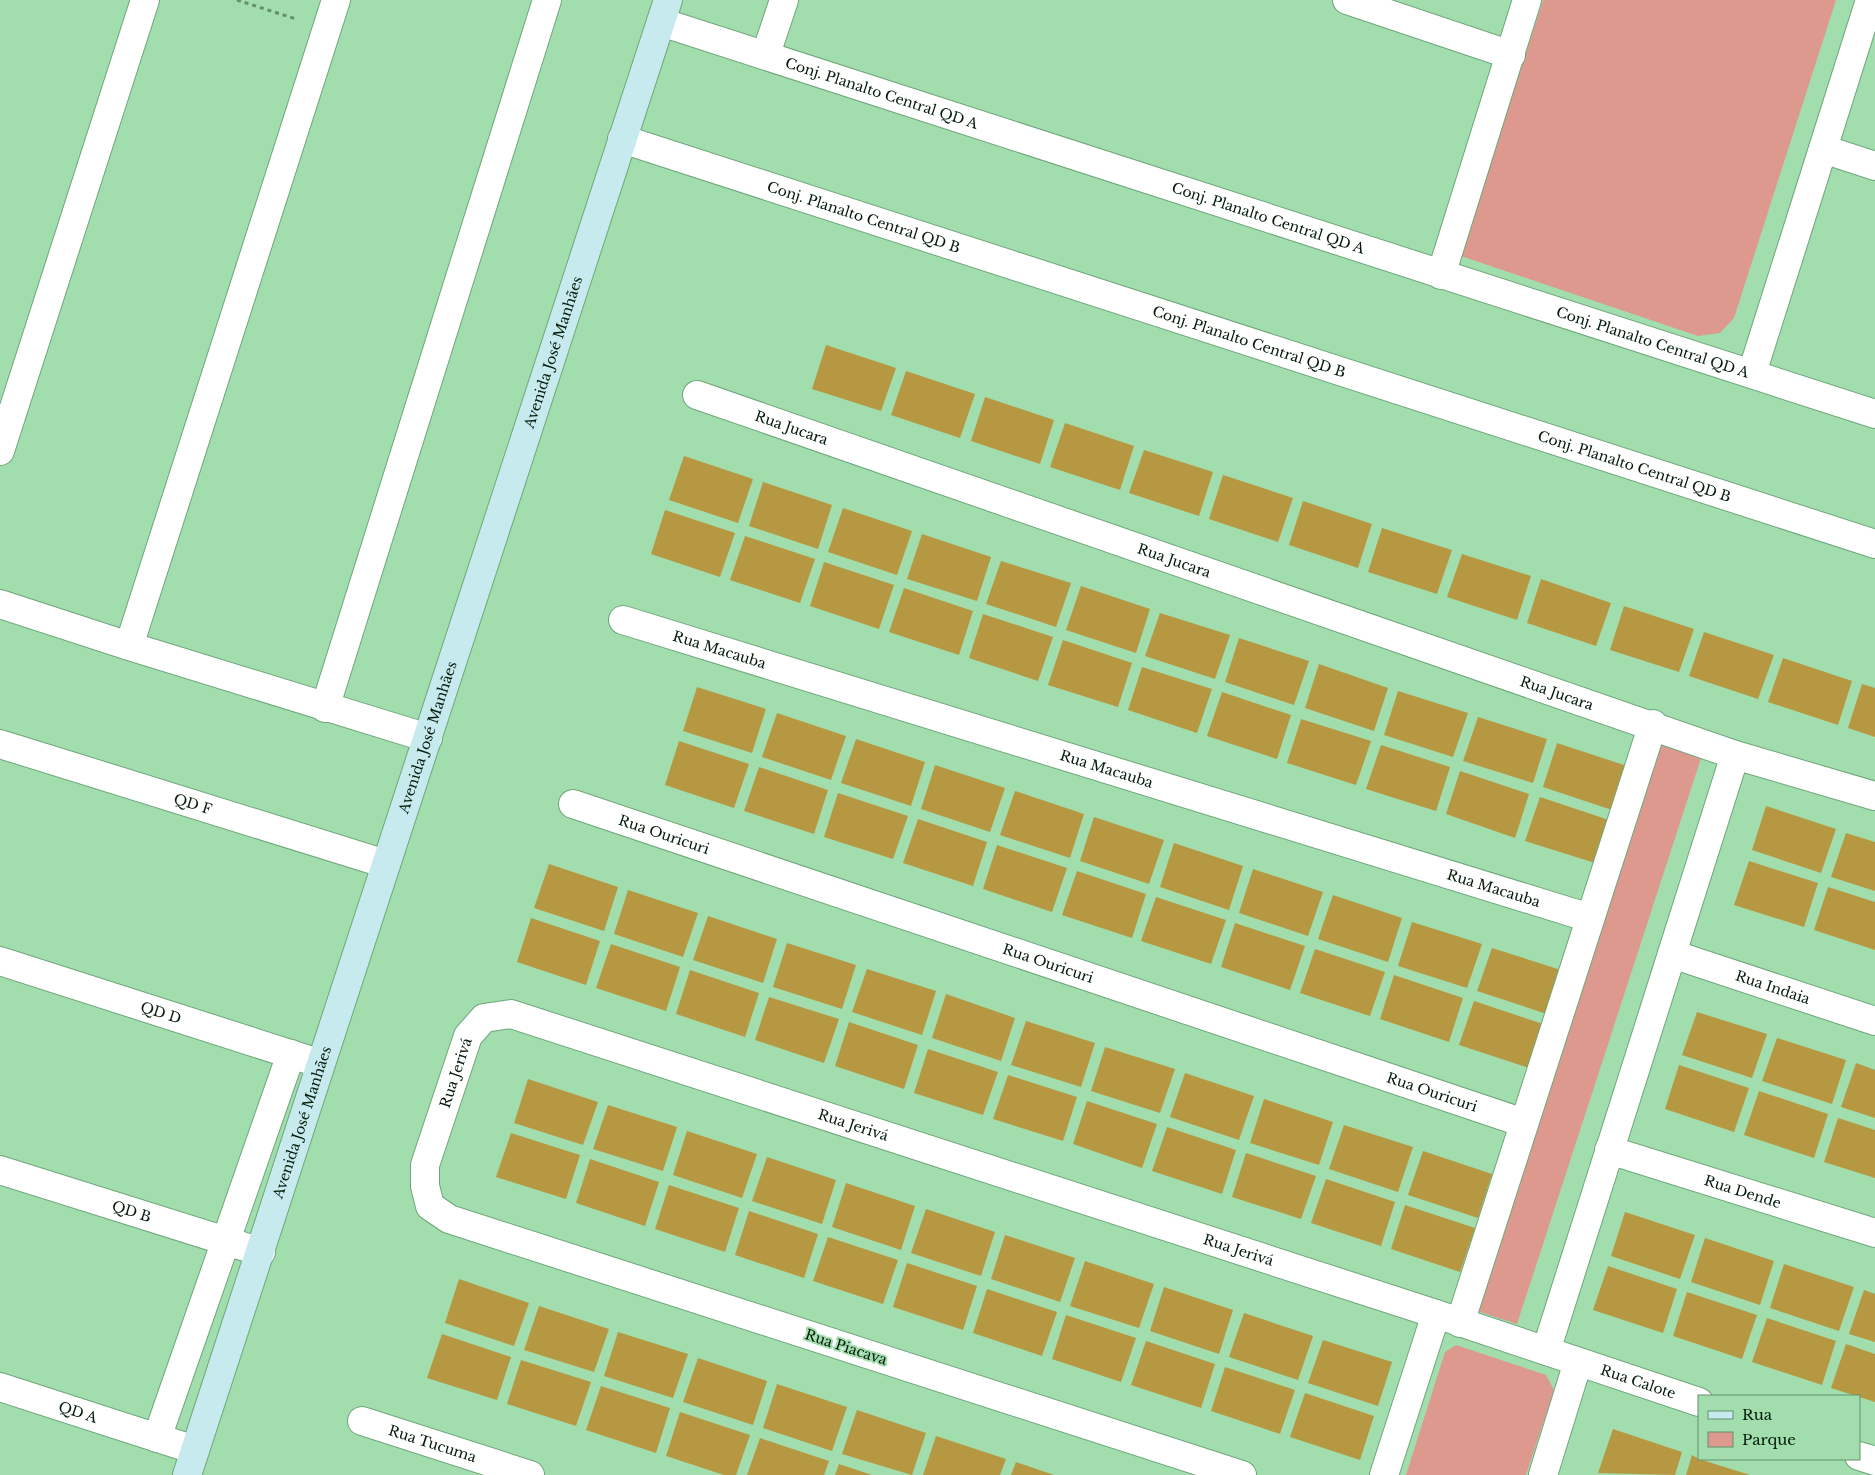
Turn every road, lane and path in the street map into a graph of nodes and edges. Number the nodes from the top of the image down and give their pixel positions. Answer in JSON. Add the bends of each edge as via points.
{"nodes":[{"id":1,"x":145,"y":0,"type":"edge"},
{"id":2,"x":237,"y":0,"type":"edge"},
{"id":3,"x":336,"y":0,"type":"edge"},
{"id":4,"x":547,"y":0,"type":"edge"},
{"id":5,"x":784,"y":0,"type":"edge"},
{"id":6,"x":1347,"y":0,"type":"edge"},
{"id":7,"x":1527,"y":0,"type":"edge"},
{"id":8,"x":1870,"y":0,"type":"edge"},
{"id":9,"x":665,"y":11,"type":"edge"},
{"id":10,"x":327,"y":28,"type":"junction"},
{"id":11,"x":766,"y":54,"type":"junction"},
{"id":12,"x":1511,"y":54,"type":"junction"},
{"id":13,"x":622,"y":139,"type":"junction"},
{"id":14,"x":1823,"y":149,"type":"junction"},
{"id":15,"x":1875,"y":166,"type":"edge"},
{"id":16,"x":1441,"y":275,"type":"junction"},
{"id":17,"x":1752,"y":373,"type":"junction"},
{"id":18,"x":697,"y":395,"type":"dead end"},
{"id":19,"x":1875,"y":414,"type":"edge"},
{"id":20,"x":0,"y":450,"type":"edge"},
{"id":21,"x":1875,"y":544,"type":"edge"},
{"id":22,"x":0,"y":604,"type":"edge"},
{"id":23,"x":623,"y":620,"type":"dead end"},
{"id":24,"x":129,"y":646,"type":"junction"},
{"id":25,"x":325,"y":708,"type":"junction"},
{"id":26,"x":1653,"y":724,"type":"junction"},
{"id":27,"x":428,"y":738,"type":"junction"},
{"id":28,"x":0,"y":744,"type":"edge"},
{"id":29,"x":1735,"y":755,"type":"junction"},
{"id":30,"x":1875,"y":796,"type":"edge"},
{"id":31,"x":574,"y":804,"type":"dead end"},
{"id":32,"x":386,"y":864,"type":"junction"},
{"id":33,"x":1590,"y":918,"type":"junction"},
{"id":34,"x":1672,"y":954,"type":"junction"},
{"id":35,"x":0,"y":961,"type":"edge"},
{"id":36,"x":1875,"y":1021,"type":"edge"},
{"id":37,"x":291,"y":1054,"type":"junction"},
{"id":38,"x":323,"y":1064,"type":"junction"},
{"id":39,"x":1524,"y":1123,"type":"junction"},
{"id":40,"x":1609,"y":1150,"type":"junction"},
{"id":41,"x":0,"y":1170,"type":"edge"},
{"id":42,"x":449,"y":1219,"type":"joint"},
{"id":43,"x":1875,"y":1233,"type":"edge"},
{"id":44,"x":224,"y":1241,"type":"junction"},
{"id":45,"x":261,"y":1252,"type":"junction"},
{"id":46,"x":1448,"y":1318,"type":"junction"},
{"id":47,"x":1546,"y":1350,"type":"junction"},
{"id":48,"x":1578,"y":1362,"type":"junction"},
{"id":49,"x":0,"y":1388,"type":"edge"},
{"id":50,"x":1698,"y":1402,"type":"edge"},
{"id":51,"x":362,"y":1421,"type":"dead end"},
{"id":52,"x":157,"y":1438,"type":"junction"},
{"id":53,"x":1860,"y":1456,"type":"edge"},
{"id":54,"x":1875,"y":1461,"type":"edge"},
{"id":55,"x":191,"y":1463,"type":"edge"},
{"id":56,"x":530,"y":1475,"type":"edge"},
{"id":57,"x":1242,"y":1475,"type":"edge"},
{"id":58,"x":1384,"y":1475,"type":"edge"},
{"id":59,"x":1542,"y":1475,"type":"edge"}],
"edges":[{"from":1,"to":20,"type":"street"},
{"from":2,"to":10,"type":"path"},
{"from":3,"to":10,"type":"street"},
{"from":4,"to":25,"type":"street"},
{"from":5,"to":11,"type":"street"},
{"from":6,"to":12,"type":"street"},
{"from":7,"to":12,"type":"street"},
{"from":8,"to":14,"type":"street"},
{"from":9,"to":11,"type":"street","name":"Conj. Planalto Central QD A"},
{"from":9,"to":13,"type":"street","name":"Avenida José Manhães"},
{"from":10,"to":24,"type":"street"},
{"from":11,"to":16,"type":"street","name":"Conj. Planalto Central QD A"},
{"from":12,"to":16,"type":"street"},
{"from":13,"to":21,"type":"street","name":"Conj. Planalto Central QD B"},
{"from":13,"to":27,"type":"street","name":"Avenida José Manhães"},
{"from":14,"to":15,"type":"street"},
{"from":14,"to":17,"type":"street"},
{"from":16,"to":17,"type":"street","name":"Conj. Planalto Central QD A"},
{"from":17,"to":19,"type":"street","name":"Conj. Planalto Central QD A"},
{"from":18,"to":26,"type":"street","name":"Rua Jucara"},
{"from":22,"to":24,"type":"street"},
{"from":23,"to":33,"type":"street","name":"Rua Macauba"},
{"from":24,"to":25,"type":"street"},
{"from":25,"to":27,"type":"street"},
{"from":26,"to":29,"type":"street","name":"Rua Jucara"},
{"from":26,"to":33,"type":"street"},
{"from":27,"to":32,"type":"street","name":"Avenida José Manhães"},
{"from":28,"to":32,"type":"street","name":"QD F"},
{"from":29,"to":30,"type":"street"},
{"from":29,"to":34,"type":"street"},
{"from":31,"to":39,"type":"street","name":"Rua Ouricuri"},
{"from":32,"to":38,"type":"street","name":"Avenida José Manhães"},
{"from":33,"to":39,"type":"street"},
{"from":34,"to":36,"type":"street","name":"Rua Indaia"},
{"from":34,"to":40,"type":"street"},
{"from":35,"to":37,"type":"street","name":"QD D"},
{"from":37,"to":38,"type":"street","name":"QD D"},
{"from":37,"to":44,"type":"street"},
{"from":38,"to":45,"type":"street","name":"Avenida José Manhães"},
{"from":39,"to":46,"type":"street"},
{"from":40,"to":43,"type":"street","name":"Rua Dende"},
{"from":40,"to":47,"type":"street"},
{"from":41,"to":44,"type":"street","name":"QD B"},
{"from":42,"to":46,"type":"street","name":"Rua Jerivá","via":[[430,1206],[425,1186],[425,1165],[468,1036],[484,1018],[512,1014]]},
{"from":42,"to":57,"type":"street","name":"Rua Piacava"},
{"from":44,"to":45,"type":"street","name":"QD B"},
{"from":44,"to":52,"type":"street"},
{"from":45,"to":55,"type":"street","name":"Avenida José Manhães"},
{"from":46,"to":47,"type":"street","name":"Rua Jerivá"},
{"from":46,"to":58,"type":"street"},
{"from":47,"to":48,"type":"street","name":"Rua Calote"},
{"from":48,"to":50,"type":"street","name":"Rua Calote"},
{"from":48,"to":59,"type":"street"},
{"from":49,"to":52,"type":"street","name":"QD A"},
{"from":51,"to":56,"type":"street","name":"Rua Tucuma"},
{"from":52,"to":55,"type":"street","name":"QD A"},
{"from":53,"to":54,"type":"street"}]}
